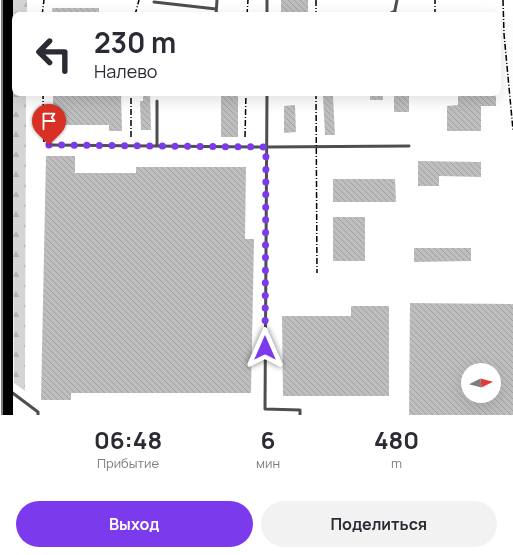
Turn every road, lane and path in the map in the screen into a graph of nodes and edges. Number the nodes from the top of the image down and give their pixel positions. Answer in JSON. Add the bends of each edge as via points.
{"nodes":[{"id":1,"x":8,"y":0,"type":"edge"},
{"id":2,"x":217,"y":0,"type":"edge"},
{"id":3,"x":267,"y":0,"type":"edge"},
{"id":4,"x":397,"y":0,"type":"edge"},
{"id":5,"x":154,"y":2,"type":"dead end"},
{"id":6,"x":216,"y":9,"type":"joint"},
{"id":7,"x":267,"y":12,"type":"edge"},
{"id":8,"x":395,"y":12,"type":"edge"},
{"id":9,"x":267,"y":96,"type":"edge"},
{"id":10,"x":156,"y":101,"type":"dead end"},
{"id":11,"x":49,"y":145,"type":"dead end"},
{"id":12,"x":157,"y":146,"type":"junction"},
{"id":13,"x":409,"y":146,"type":"dead end"},
{"id":14,"x":266,"y":147,"type":"junction"},
{"id":15,"x":8,"y":389,"type":"junction"},
{"id":16,"x":8,"y":415,"type":"edge"},
{"id":17,"x":38,"y":415,"type":"edge"},
{"id":18,"x":300,"y":415,"type":"edge"}],
"edges":[{"from":1,"to":15,"type":"highway","via":[[5,54],[5,299]]},
{"from":2,"to":6,"type":"lane"},
{"from":3,"to":7,"type":"lane"},
{"from":4,"to":8,"type":"lane"},
{"from":5,"to":6,"type":"lane"},
{"from":9,"to":14,"type":"lane"},
{"from":10,"to":12,"type":"lane"},
{"from":11,"to":12,"type":"lane"},
{"from":12,"to":14,"type":"lane"},
{"from":13,"to":14,"type":"lane"},
{"from":14,"to":18,"type":"lane","via":[[265,409],[300,410]]},
{"from":15,"to":16,"type":"highway"},
{"from":15,"to":17,"type":"lane","via":[[38,412]]}]}
